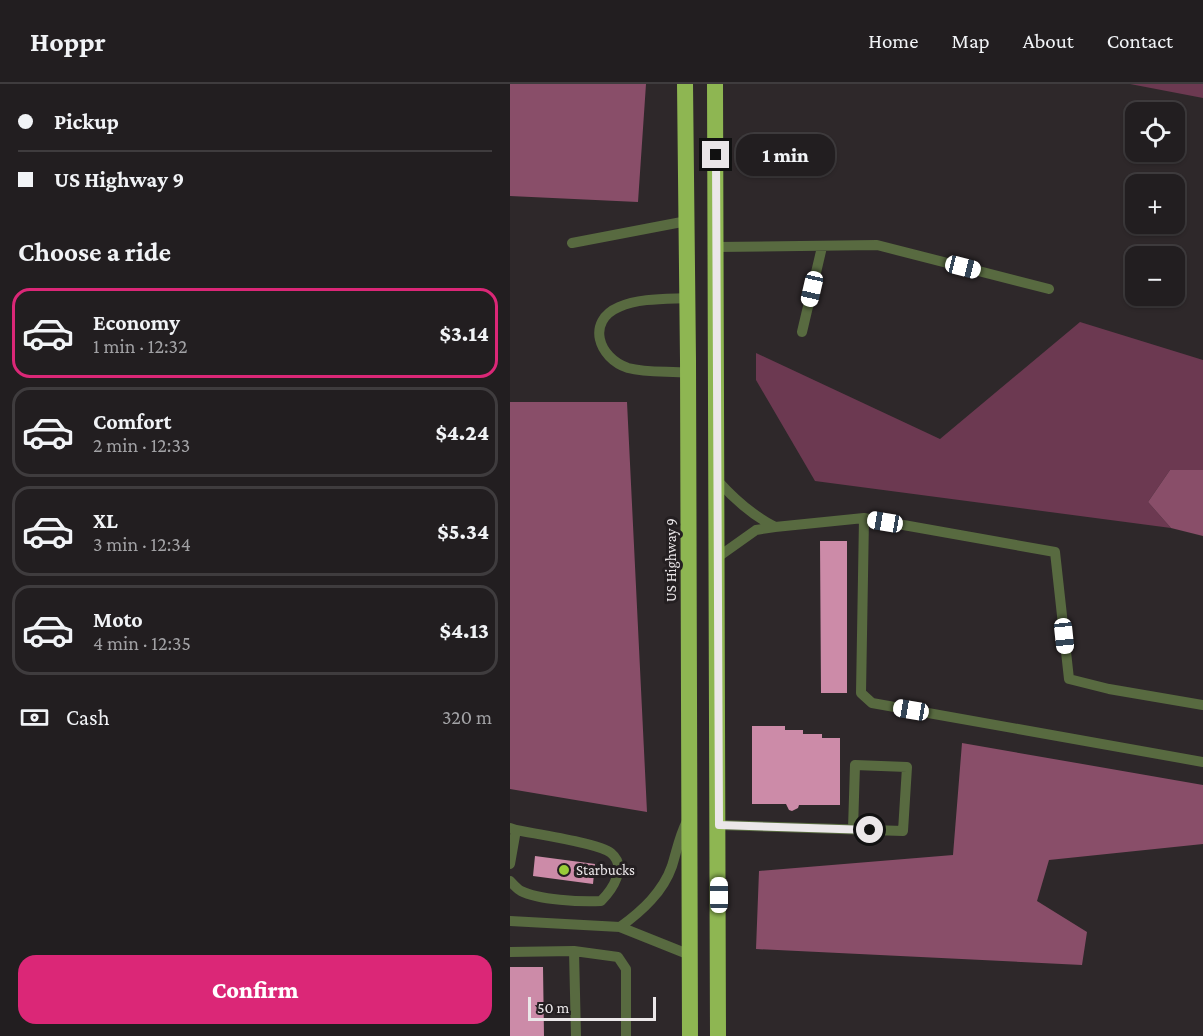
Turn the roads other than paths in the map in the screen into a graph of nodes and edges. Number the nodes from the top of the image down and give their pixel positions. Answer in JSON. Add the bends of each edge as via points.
{"nodes":[{"id":1,"x":685,"y":84,"type":"edge"},
{"id":2,"x":715,"y":84,"type":"edge"},
{"id":3,"x":687,"y":221,"type":"junction"},
{"id":4,"x":572,"y":243,"type":"dead end"},
{"id":5,"x":716,"y":247,"type":"junction"},
{"id":6,"x":822,"y":247,"type":"junction"},
{"id":7,"x":1049,"y":289,"type":"dead end"},
{"id":8,"x":688,"y":298,"type":"junction"},
{"id":9,"x":802,"y":332,"type":"dead end"},
{"id":10,"x":688,"y":373,"type":"junction"},
{"id":11,"x":718,"y":481,"type":"junction"},
{"id":12,"x":864,"y":518,"type":"junction"},
{"id":13,"x":775,"y":527,"type":"junction"},
{"id":14,"x":718,"y":557,"type":"junction"},
{"id":15,"x":1203,"y":705,"type":"edge"},
{"id":16,"x":1203,"y":762,"type":"edge"},
{"id":17,"x":690,"y":814,"type":"junction"},
{"id":18,"x":719,"y":825,"type":"junction"},
{"id":19,"x":513,"y":829,"type":"edge"},
{"id":20,"x":853,"y":830,"type":"junction"},
{"id":21,"x":510,"y":864,"type":"edge"},
{"id":22,"x":510,"y":881,"type":"edge"},
{"id":23,"x":510,"y":921,"type":"edge"},
{"id":24,"x":620,"y":927,"type":"junction"},
{"id":25,"x":574,"y":951,"type":"junction"},
{"id":26,"x":510,"y":952,"type":"edge"},
{"id":27,"x":690,"y":955,"type":"junction"},
{"id":28,"x":576,"y":1036,"type":"edge"},
{"id":29,"x":626,"y":1036,"type":"edge"},
{"id":30,"x":690,"y":1036,"type":"edge"},
{"id":31,"x":718,"y":1036,"type":"edge"}],
"edges":[{"from":1,"to":3,"type":"highway","name":"US Highway 9"},
{"from":2,"to":5,"type":"highway"},
{"from":3,"to":4,"type":"lane"},
{"from":3,"to":8,"type":"highway","name":"US Highway 9"},
{"from":5,"to":6,"type":"lane"},
{"from":5,"to":11,"type":"highway"},
{"from":6,"to":7,"type":"lane","via":[[877,245]]},
{"from":6,"to":9,"type":"lane"},
{"from":8,"to":10,"type":"highway","name":"US Highway 9"},
{"from":8,"to":10,"type":"lane","via":[[622,305],[612,310],[602,325],[600,342],[608,357],[629,368]]},
{"from":10,"to":17,"type":"highway","name":"US Highway 9"},
{"from":11,"to":13,"type":"lane","via":[[754,516]]},
{"from":11,"to":14,"type":"highway"},
{"from":12,"to":13,"type":"lane"},
{"from":12,"to":15,"type":"lane","via":[[1055,552],[1069,679]]},
{"from":12,"to":16,"type":"lane","via":[[861,693],[872,703]]},
{"from":13,"to":14,"type":"lane","via":[[756,530]]},
{"from":14,"to":18,"type":"highway"},
{"from":17,"to":24,"type":"lane","via":[[677,840],[671,868],[657,894]]},
{"from":17,"to":27,"type":"highway","name":"US Highway 9"},
{"from":18,"to":20,"type":"lane"},
{"from":18,"to":31,"type":"highway"},
{"from":19,"to":21,"type":"lane"},
{"from":19,"to":22,"type":"lane","via":[[598,846],[613,854],[619,868],[616,881],[601,902],[544,897],[521,891]]},
{"from":20,"to":20,"type":"lane","via":[[903,831],[907,767],[855,765]]},
{"from":23,"to":24,"type":"lane"},
{"from":24,"to":27,"type":"lane"},
{"from":25,"to":26,"type":"lane"},
{"from":25,"to":28,"type":"lane"},
{"from":25,"to":29,"type":"lane","via":[[618,957],[626,969]]},
{"from":27,"to":30,"type":"highway","name":"US Highway 9"}]}
